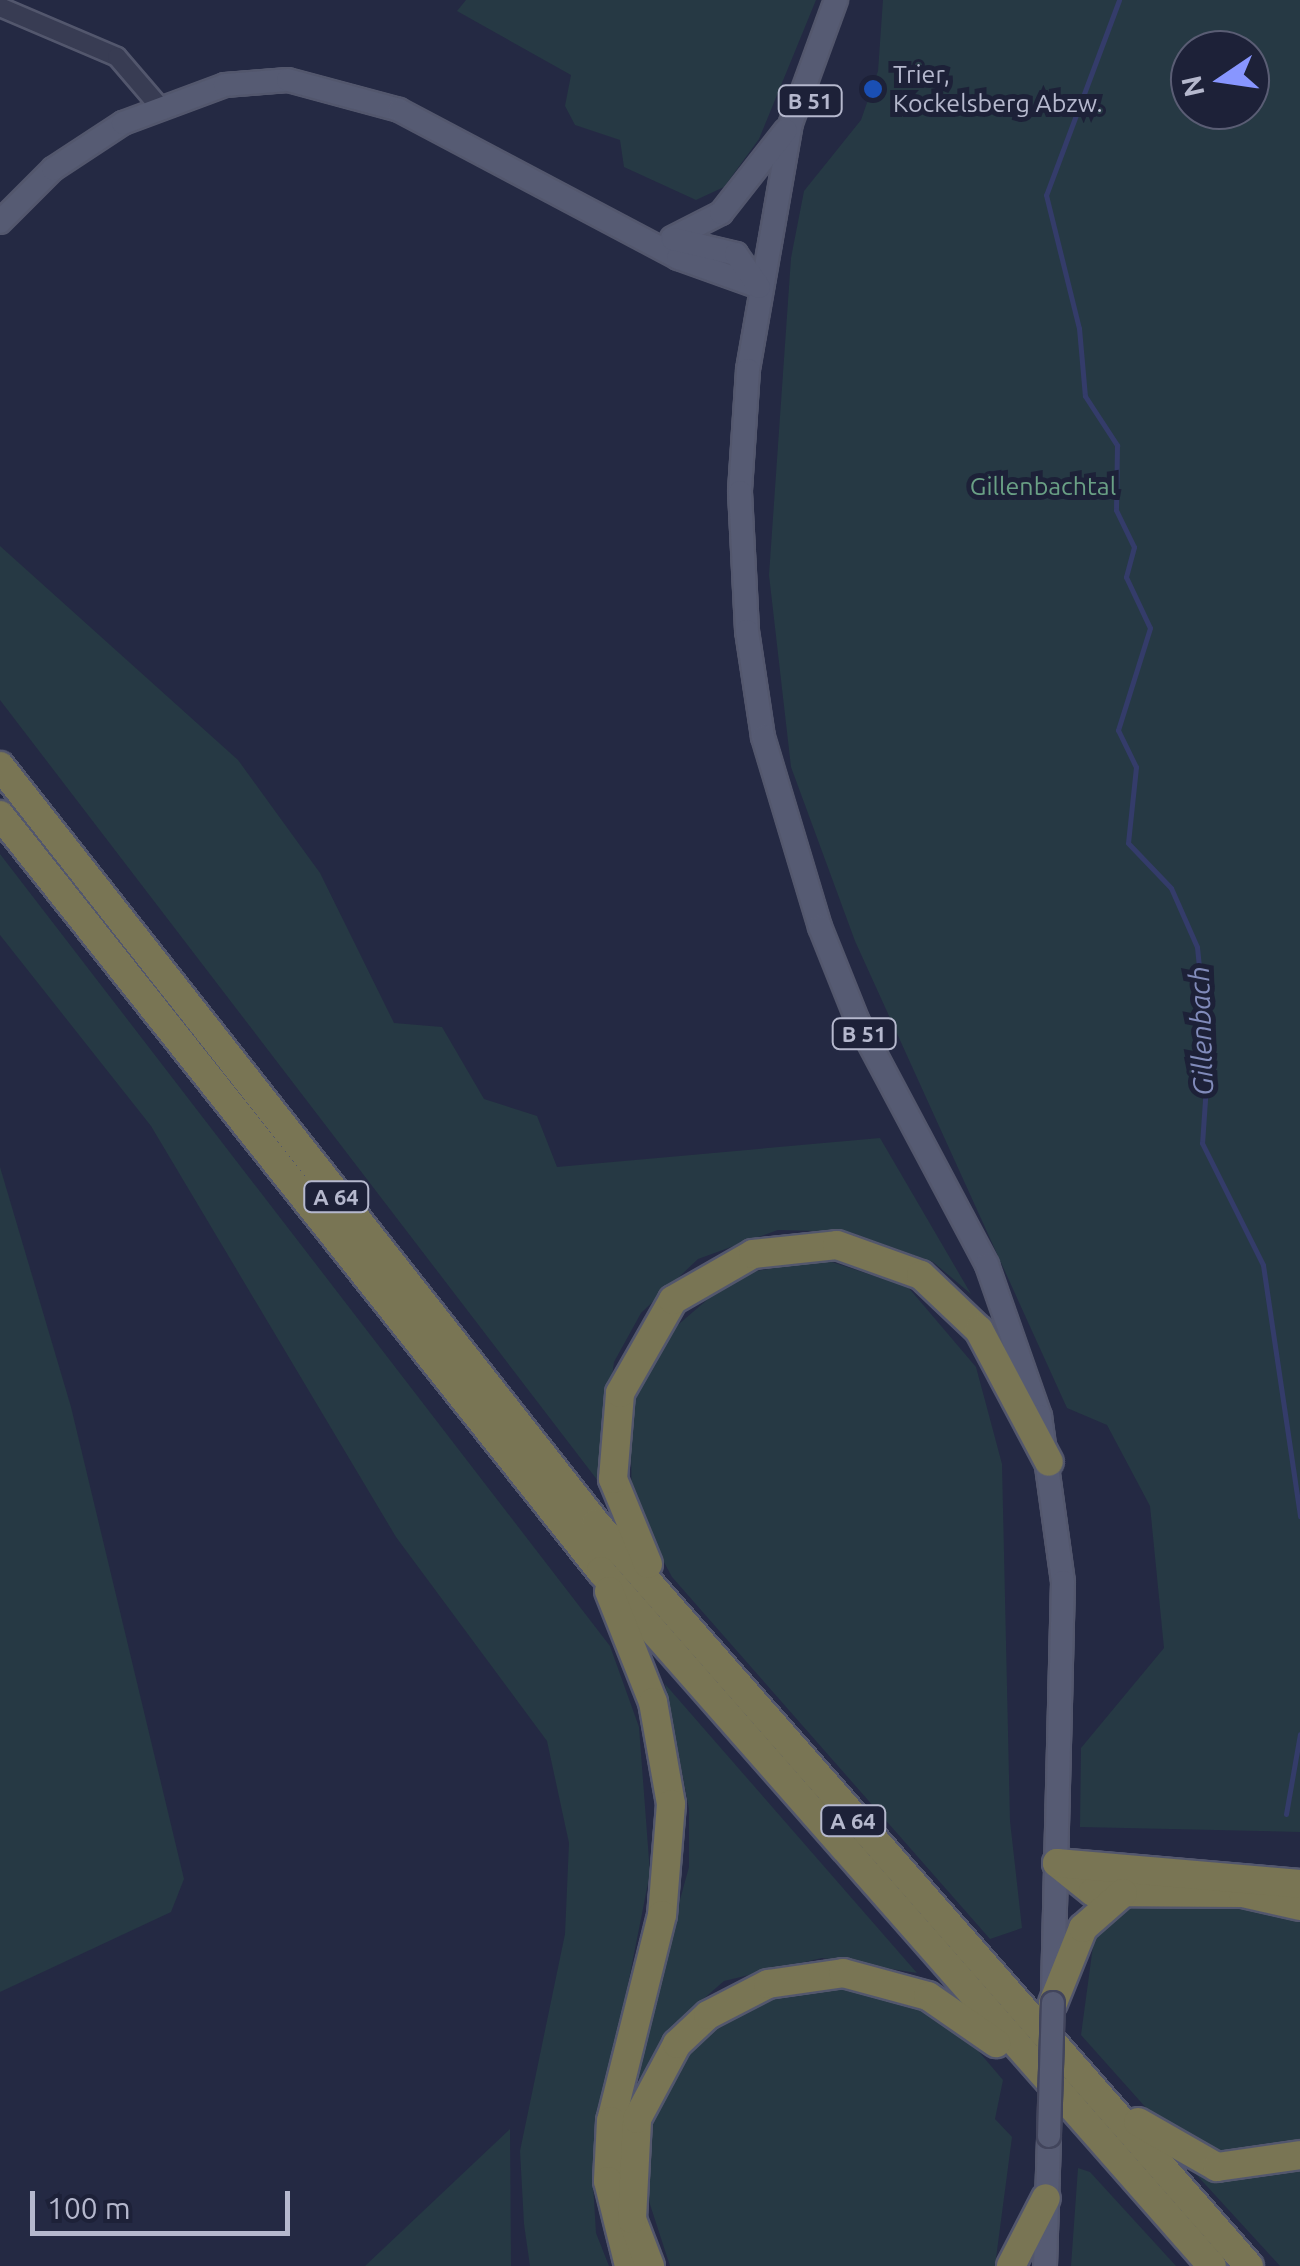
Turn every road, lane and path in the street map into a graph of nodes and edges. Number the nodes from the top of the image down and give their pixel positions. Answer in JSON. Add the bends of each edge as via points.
{"nodes":[{"id":1,"x":836,"y":0,"type":"edge"},
{"id":2,"x":0,"y":7,"type":"edge"},
{"id":3,"x":160,"y":106,"type":"junction"},
{"id":4,"x":791,"y":122,"type":"junction"},
{"id":5,"x":0,"y":222,"type":"edge"},
{"id":6,"x":625,"y":229,"type":"junction"},
{"id":7,"x":672,"y":238,"type":"junction"},
{"id":8,"x":759,"y":287,"type":"junction"},
{"id":9,"x":740,"y":451,"type":"junction"},
{"id":10,"x":0,"y":766,"type":"edge"},
{"id":11,"x":0,"y":815,"type":"edge"},
{"id":12,"x":1049,"y":1462,"type":"junction"},
{"id":13,"x":601,"y":1570,"type":"junction"},
{"id":14,"x":682,"y":1621,"type":"junction"},
{"id":15,"x":1057,"y":1862,"type":"junction"},
{"id":16,"x":1300,"y":1884,"type":"edge"},
{"id":17,"x":1123,"y":1893,"type":"junction"},
{"id":18,"x":1300,"y":1906,"type":"edge"},
{"id":19,"x":1052,"y":2002,"type":"junction"},
{"id":20,"x":1026,"y":2019,"type":"junction"},
{"id":21,"x":1029,"y":2066,"type":"junction"},
{"id":22,"x":1300,"y":2155,"type":"edge"},
{"id":23,"x":1046,"y":2198,"type":"junction"},
{"id":24,"x":629,"y":2266,"type":"edge"},
{"id":25,"x":650,"y":2266,"type":"edge"},
{"id":26,"x":1011,"y":2266,"type":"edge"},
{"id":27,"x":1044,"y":2266,"type":"edge"},
{"id":28,"x":1212,"y":2266,"type":"edge"},
{"id":29,"x":1249,"y":2266,"type":"edge"}],
"edges":[{"from":1,"to":4,"type":"main road","number":"B 51"},
{"from":1,"to":9,"type":"main road","number":"B 51"},
{"from":2,"to":3,"type":"street","via":[[117,57]]},
{"from":3,"to":5,"type":"main road","via":[[52,169]]},
{"from":3,"to":6,"type":"main road","via":[[260,79],[327,85],[399,110]]},
{"from":4,"to":7,"type":"main road","via":[[721,213]]},
{"from":4,"to":8,"type":"main road","number":"B 51"},
{"from":6,"to":7,"type":"main road"},
{"from":6,"to":8,"type":"main road"},
{"from":7,"to":8,"type":"main road","via":[[736,254]]},
{"from":8,"to":9,"type":"main road","number":"B 51"},
{"from":9,"to":12,"type":"main road","number":"B 51","via":[[752,678],[783,812],[858,1022],[1004,1303]]},
{"from":10,"to":14,"type":"highway","number":"A 64","via":[[492,1397]]},
{"from":11,"to":13,"type":"highway","number":"A 64"},
{"from":12,"to":14,"type":"highway","via":[[979,1330],[921,1276],[837,1244],[754,1254],[673,1300],[631,1365],[614,1423],[622,1511]]},
{"from":12,"to":15,"type":"main road","number":"B 51","via":[[1064,1602]]},
{"from":13,"to":21,"type":"highway","number":"A 64"},
{"from":13,"to":24,"type":"highway","via":[[653,1702],[671,1804],[662,1914],[611,2122],[608,2181]]},
{"from":14,"to":20,"type":"highway","number":"A 64"},
{"from":15,"to":16,"type":"highway"},
{"from":15,"to":17,"type":"highway","via":[[1078,1888]]},
{"from":15,"to":19,"type":"main road","number":"B 51"},
{"from":17,"to":18,"type":"highway","via":[[1243,1892]]},
{"from":17,"to":19,"type":"highway","via":[[1083,1928]]},
{"from":19,"to":23,"type":"main road","number":"B 51","bridge":true},
{"from":20,"to":22,"type":"highway","via":[[1182,2154],[1243,2169]]},
{"from":20,"to":29,"type":"highway","number":"A 64"},
{"from":21,"to":25,"type":"highway","via":[[928,1996],[883,1980],[804,1976],[739,1995],[677,2044],[637,2120],[632,2219]]},
{"from":21,"to":28,"type":"highway","number":"A 64"},
{"from":23,"to":26,"type":"highway"},
{"from":23,"to":27,"type":"main road","number":"B 51"}]}
